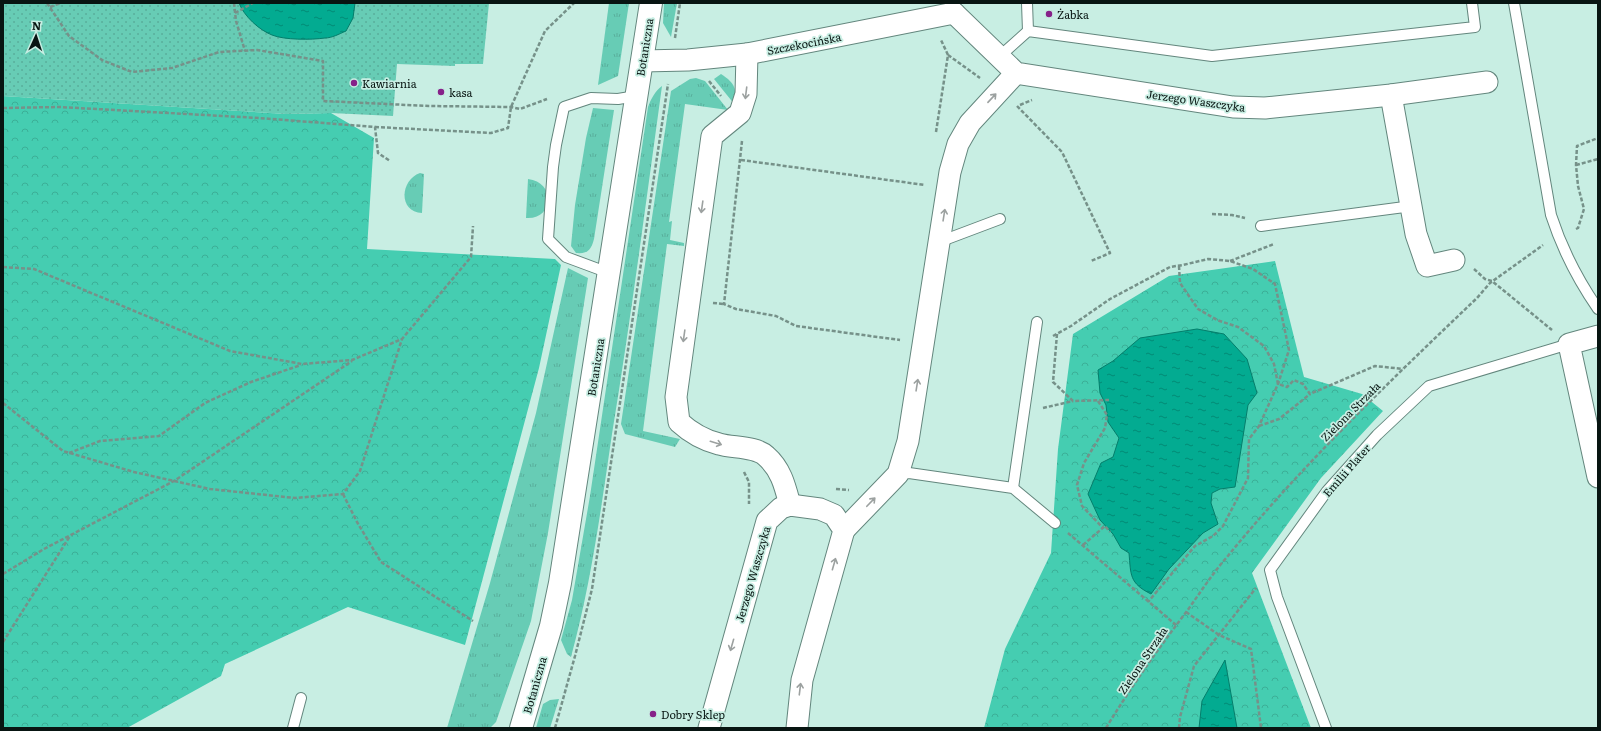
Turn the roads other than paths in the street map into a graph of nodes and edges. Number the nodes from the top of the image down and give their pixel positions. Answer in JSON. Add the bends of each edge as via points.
{"nodes":[{"id":1,"x":651,"y":3,"type":"edge"},
{"id":2,"x":1027,"y":3,"type":"edge"},
{"id":3,"x":1472,"y":3,"type":"edge"},
{"id":4,"x":1514,"y":3,"type":"edge"},
{"id":5,"x":955,"y":8,"type":"edge"},
{"id":6,"x":1028,"y":30,"type":"junction"},
{"id":7,"x":747,"y":54,"type":"junction"},
{"id":8,"x":999,"y":57,"type":"junction"},
{"id":9,"x":642,"y":61,"type":"junction"},
{"id":10,"x":1016,"y":73,"type":"junction"},
{"id":11,"x":1487,"y":82,"type":"dead end"},
{"id":12,"x":1391,"y":95,"type":"junction"},
{"id":13,"x":636,"y":96,"type":"junction"},
{"id":14,"x":1412,"y":206,"type":"junction"},
{"id":15,"x":1000,"y":219,"type":"dead end"},
{"id":16,"x":1261,"y":226,"type":"road end"},
{"id":17,"x":939,"y":242,"type":"junction"},
{"id":18,"x":1454,"y":260,"type":"dead end"},
{"id":19,"x":609,"y":273,"type":"junction"},
{"id":20,"x":1598,"y":310,"type":"edge"},
{"id":21,"x":1037,"y":322,"type":"dead end"},
{"id":22,"x":1598,"y":336,"type":"edge"},
{"id":23,"x":1569,"y":344,"type":"junction"},
{"id":24,"x":898,"y":474,"type":"junction"},
{"id":25,"x":1598,"y":477,"type":"edge"},
{"id":26,"x":1013,"y":488,"type":"junction"},
{"id":27,"x":790,"y":504,"type":"junction"},
{"id":28,"x":1055,"y":523,"type":"road end"},
{"id":29,"x":844,"y":530,"type":"junction"},
{"id":30,"x":301,"y":698,"type":"dead end"},
{"id":31,"x":293,"y":728,"type":"edge"},
{"id":32,"x":522,"y":728,"type":"edge"},
{"id":33,"x":709,"y":728,"type":"edge"},
{"id":34,"x":798,"y":728,"type":"edge"},
{"id":35,"x":1326,"y":728,"type":"edge"}],
"edges":[{"from":1,"to":9,"type":"main road","name":"Botaniczna"},
{"from":2,"to":6,"type":"lane"},
{"from":3,"to":6,"type":"lane","via":[[1475,27],[1212,56]]},
{"from":4,"to":20,"type":"lane","via":[[1551,215],[1560,242]]},
{"from":5,"to":7,"type":"street","name":"Szczekocińska"},
{"from":5,"to":8,"type":"street"},
{"from":6,"to":8,"type":"lane"},
{"from":7,"to":9,"type":"street","name":"Szczekocińska","via":[[688,60]]},
{"from":7,"to":27,"type":"street","one_way":true,"via":[[746,94],[740,113],[712,136],[676,398],[679,422],[696,436],[765,454],[783,478]]},
{"from":8,"to":10,"type":"street"},
{"from":9,"to":13,"type":"main road","name":"Botaniczna"},
{"from":10,"to":12,"type":"street","name":"Jerzego Waszczyka","via":[[1233,107],[1265,108]]},
{"from":17,"to":10,"type":"street","one_way":true,"via":[[950,172],[958,144],[970,123]]},
{"from":11,"to":12,"type":"street","name":"Jerzego Waszczyka"},
{"from":12,"to":14,"type":"street"},
{"from":13,"to":19,"type":"main road","name":"Botaniczna"},
{"from":13,"to":19,"type":"lane","via":[[618,99],[591,98],[564,107],[556,145],[548,239],[566,256]]},
{"from":14,"to":16,"type":"lane"},
{"from":14,"to":18,"type":"street","via":[[1416,234],[1427,266]]},
{"from":15,"to":17,"type":"lane"},
{"from":24,"to":17,"type":"street","one_way":true,"via":[[908,441]]},
{"from":19,"to":32,"type":"main road","name":"Botaniczna","via":[[560,583],[551,626]]},
{"from":21,"to":26,"type":"lane"},
{"from":22,"to":23,"type":"street","name":"Emilii Plater"},
{"from":23,"to":25,"type":"street"},
{"from":23,"to":35,"type":"lane","name":"Emilii Plater","via":[[1429,386],[1377,435],[1327,491],[1270,570],[1276,597]]},
{"from":24,"to":26,"type":"lane","via":[[909,473]]},
{"from":29,"to":24,"type":"street","one_way":true},
{"from":26,"to":28,"type":"lane"},
{"from":27,"to":29,"type":"street","via":[[820,509],[834,515]]},
{"from":27,"to":33,"type":"street","name":"Jerzego Waszczyka","one_way":true,"via":[[781,508],[767,522]]},
{"from":34,"to":29,"type":"street","one_way":true,"via":[[802,680]]},
{"from":30,"to":31,"type":"lane"}]}
